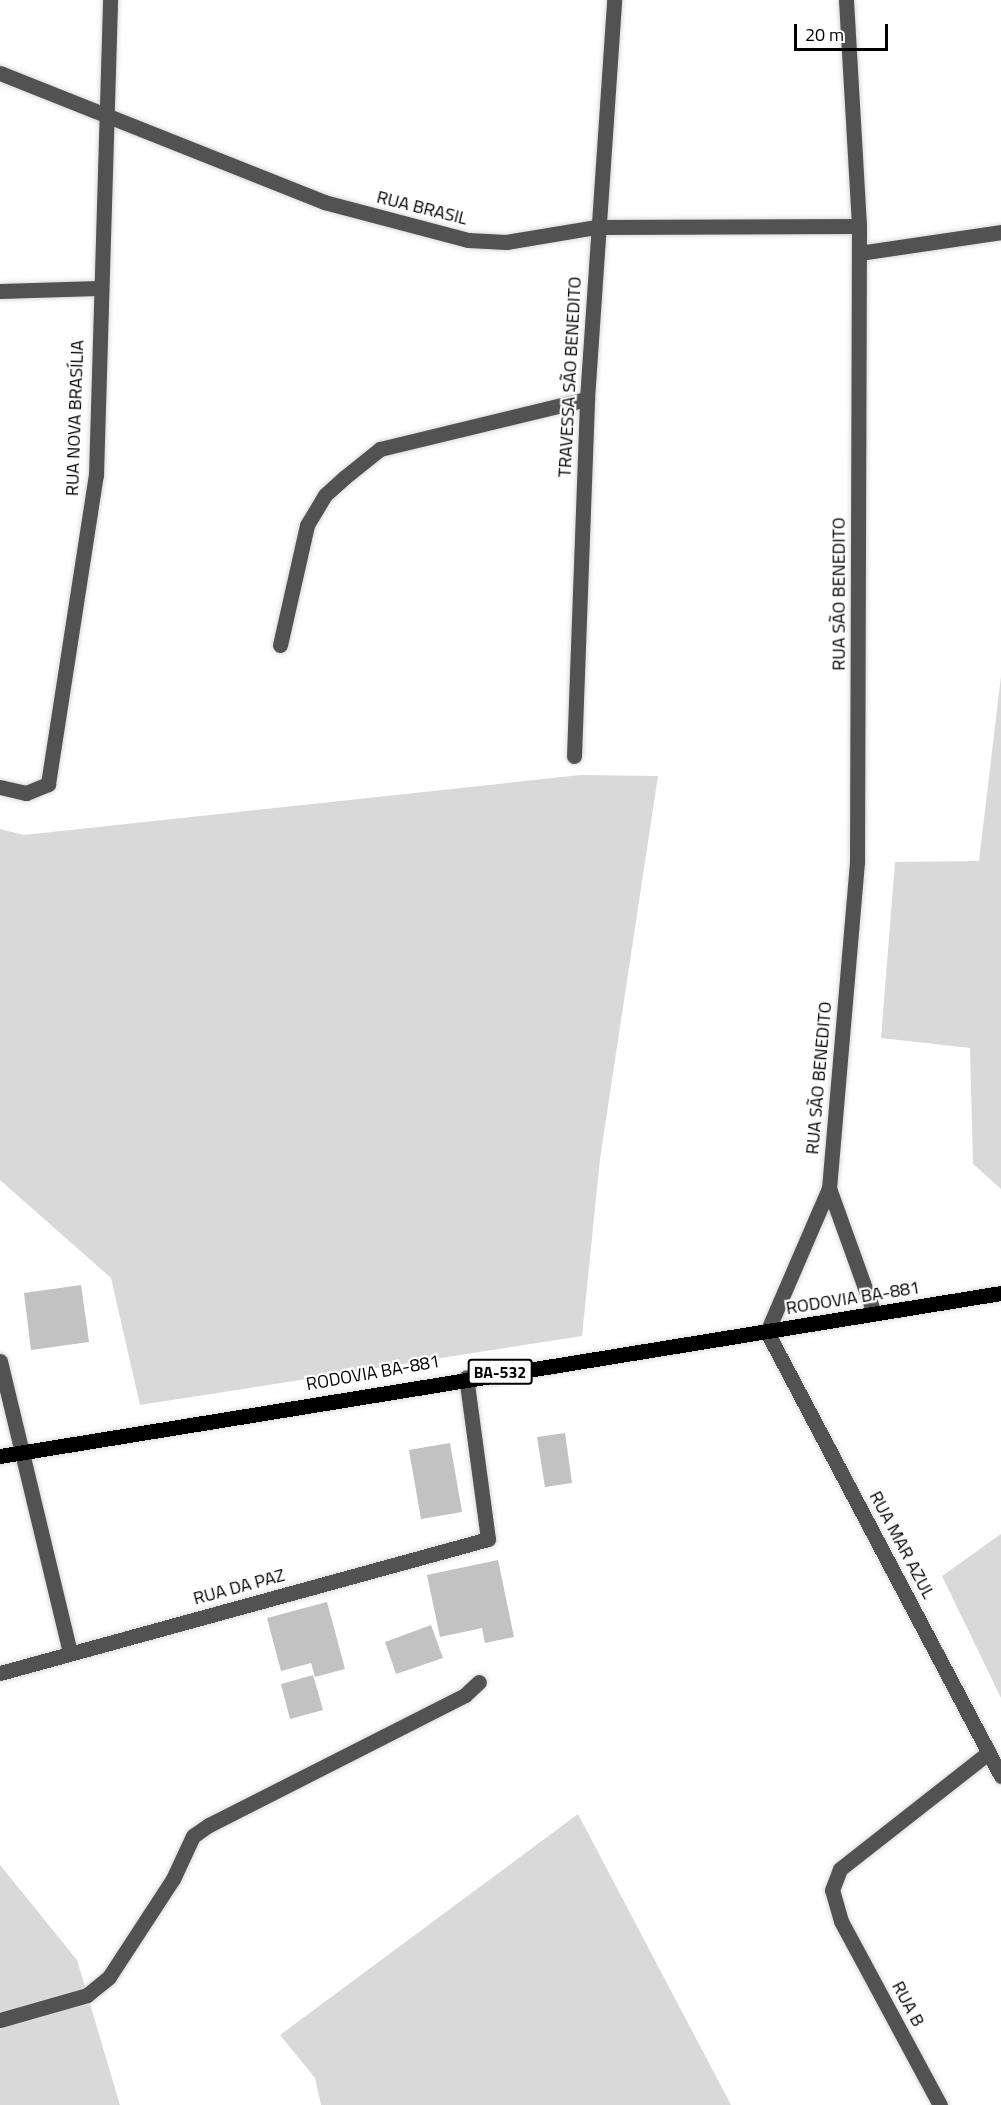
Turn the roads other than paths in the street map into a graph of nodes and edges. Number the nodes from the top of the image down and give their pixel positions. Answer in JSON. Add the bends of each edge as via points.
{"nodes":[{"id":1,"x":110,"y":0,"type":"edge"},
{"id":2,"x":614,"y":0,"type":"edge"},
{"id":3,"x":846,"y":0,"type":"edge"},
{"id":4,"x":0,"y":74,"type":"edge"},
{"id":5,"x":104,"y":113,"type":"junction"},
{"id":6,"x":859,"y":226,"type":"junction"},
{"id":7,"x":597,"y":227,"type":"junction"},
{"id":8,"x":1001,"y":232,"type":"edge"},
{"id":9,"x":859,"y":253,"type":"junction"},
{"id":10,"x":99,"y":288,"type":"junction"},
{"id":11,"x":0,"y":291,"type":"edge"},
{"id":12,"x":587,"y":399,"type":"junction"},
{"id":13,"x":280,"y":645,"type":"dead end"},
{"id":14,"x":574,"y":756,"type":"dead end"},
{"id":15,"x":0,"y":787,"type":"edge"},
{"id":16,"x":829,"y":1188,"type":"junction"},
{"id":17,"x":1001,"y":1293,"type":"edge"},
{"id":18,"x":874,"y":1313,"type":"junction"},
{"id":19,"x":767,"y":1332,"type":"junction"},
{"id":20,"x":0,"y":1361,"type":"edge"},
{"id":21,"x":466,"y":1377,"type":"junction"},
{"id":22,"x":22,"y":1452,"type":"junction"},
{"id":23,"x":0,"y":1456,"type":"edge"},
{"id":24,"x":70,"y":1653,"type":"junction"},
{"id":25,"x":0,"y":1673,"type":"edge"},
{"id":26,"x":478,"y":1682,"type":"dead end"},
{"id":27,"x":989,"y":1752,"type":"junction"},
{"id":28,"x":1001,"y":1776,"type":"edge"},
{"id":29,"x":0,"y":2020,"type":"edge"},
{"id":30,"x":940,"y":2105,"type":"edge"}],
"edges":[{"from":1,"to":5,"type":"street","name":"RUA NOVA BRASÍLIA"},
{"from":2,"to":7,"type":"street","name":"TRAVESSA SÃO BENEDITO"},
{"from":3,"to":6,"type":"street","name":"RUA SÃO BENEDITO"},
{"from":4,"to":5,"type":"street","name":"RUA BRASIL"},
{"from":5,"to":7,"type":"street","name":"RUA BRASIL","via":[[324,202],[428,232],[506,242]]},
{"from":5,"to":10,"type":"street","name":"RUA NOVA BRASÍLIA"},
{"from":6,"to":7,"type":"street","name":"RUA BRASIL"},
{"from":6,"to":9,"type":"street","name":"RUA SÃO BENEDITO"},
{"from":7,"to":12,"type":"street","name":"TRAVESSA SÃO BENEDITO"},
{"from":8,"to":9,"type":"street"},
{"from":9,"to":16,"type":"street","name":"RUA SÃO BENEDITO","via":[[857,862]]},
{"from":10,"to":11,"type":"street"},
{"from":10,"to":15,"type":"street","name":"RUA NOVA BRASÍLIA","via":[[96,475],[48,784],[26,793]]},
{"from":12,"to":13,"type":"street","via":[[380,449],[345,477],[325,495],[307,525]]},
{"from":12,"to":14,"type":"street","name":"TRAVESSA SÃO BENEDITO"},
{"from":16,"to":18,"type":"street","name":"RUA SÃO BENEDITO"},
{"from":16,"to":19,"type":"street","name":"RUA SÃO BENEDITO"},
{"from":17,"to":18,"type":"main road","name":"RODOVIA BA-881","number":"BA-532"},
{"from":18,"to":19,"type":"main road","name":"RODOVIA BA-881","number":"BA-532"},
{"from":19,"to":21,"type":"main road","name":"RODOVIA BA-881","number":"BA-532"},
{"from":19,"to":27,"type":"street","name":"RUA MAR AZUL"},
{"from":20,"to":22,"type":"street"},
{"from":21,"to":22,"type":"main road","name":"RODOVIA BA-881","number":"BA-532"},
{"from":21,"to":24,"type":"street","name":"RUA DA PAZ","via":[[488,1539]]},
{"from":22,"to":23,"type":"main road","name":"RODOVIA BA-881","number":"BA-532"},
{"from":22,"to":24,"type":"street"},
{"from":24,"to":25,"type":"street","name":"RUA DA PAZ"},
{"from":26,"to":29,"type":"street","via":[[465,1695],[193,1836],[168,1888],[109,1977],[87,1995]]},
{"from":27,"to":28,"type":"street","name":"RUA MAR AZUL"},
{"from":27,"to":30,"type":"street","name":"RUA B","via":[[840,1869],[832,1890],[841,1921]]}]}
